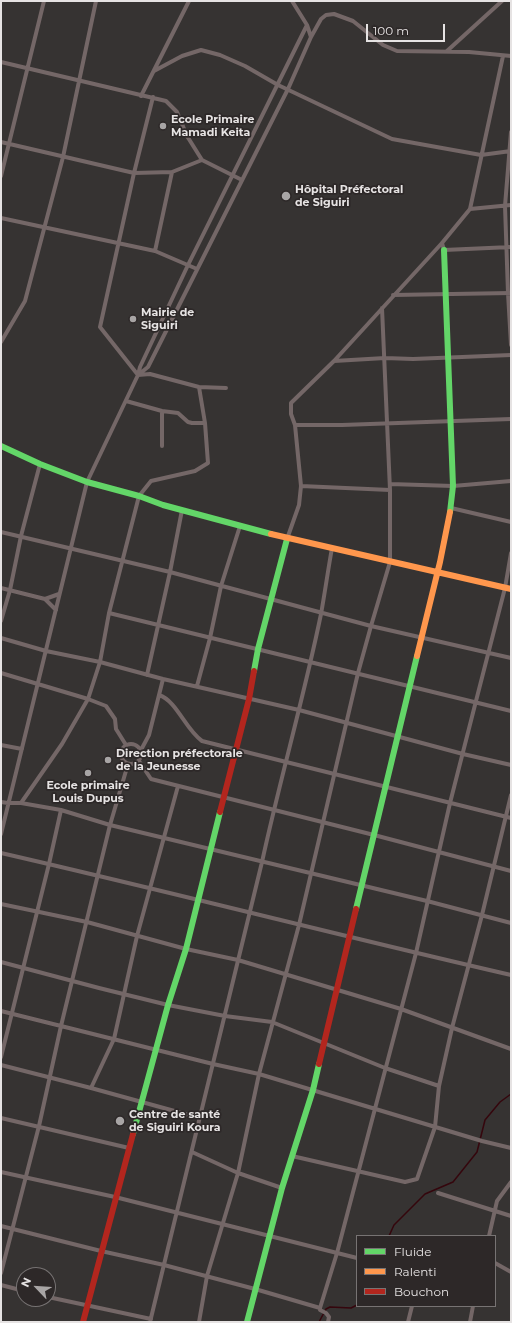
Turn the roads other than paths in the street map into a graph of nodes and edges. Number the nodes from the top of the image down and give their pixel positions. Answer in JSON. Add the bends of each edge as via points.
{"nodes":[{"id":1,"x":44,"y":1,"type":"edge"},
{"id":2,"x":96,"y":1,"type":"edge"},
{"id":3,"x":188,"y":1,"type":"edge"},
{"id":4,"x":292,"y":1,"type":"edge"},
{"id":5,"x":502,"y":1,"type":"edge"},
{"id":6,"x":307,"y":26,"type":"junction"},
{"id":7,"x":311,"y":37,"type":"junction"},
{"id":8,"x":447,"y":51,"type":"junction"},
{"id":9,"x":503,"y":56,"type":"junction"},
{"id":10,"x":511,"y":56,"type":"edge"},
{"id":11,"x":1,"y":62,"type":"edge"},
{"id":12,"x":28,"y":68,"type":"junction"},
{"id":13,"x":154,"y":70,"type":"junction"},
{"id":14,"x":80,"y":81,"type":"junction"},
{"id":15,"x":278,"y":85,"type":"junction"},
{"id":16,"x":288,"y":89,"type":"junction"},
{"id":17,"x":141,"y":96,"type":"junction"},
{"id":18,"x":153,"y":97,"type":"junction"},
{"id":19,"x":511,"y":132,"type":"edge"},
{"id":20,"x":1,"y":142,"type":"edge"},
{"id":21,"x":9,"y":144,"type":"junction"},
{"id":22,"x":510,"y":151,"type":"edge"},
{"id":23,"x":481,"y":155,"type":"junction"},
{"id":24,"x":63,"y":157,"type":"junction"},
{"id":25,"x":202,"y":160,"type":"junction"},
{"id":26,"x":172,"y":172,"type":"junction"},
{"id":27,"x":134,"y":173,"type":"junction"},
{"id":28,"x":1,"y":176,"type":"edge"},
{"id":29,"x":232,"y":176,"type":"junction"},
{"id":30,"x":242,"y":180,"type":"junction"},
{"id":31,"x":511,"y":205,"type":"edge"},
{"id":32,"x":505,"y":206,"type":"junction"},
{"id":33,"x":470,"y":209,"type":"junction"},
{"id":34,"x":1,"y":218,"type":"edge"},
{"id":35,"x":44,"y":228,"type":"junction"},
{"id":36,"x":442,"y":243,"type":"junction"},
{"id":37,"x":118,"y":244,"type":"junction"},
{"id":38,"x":509,"y":247,"type":"edge"},
{"id":39,"x":444,"y":250,"type":"junction"},
{"id":40,"x":155,"y":251,"type":"junction"},
{"id":41,"x":188,"y":265,"type":"junction"},
{"id":42,"x":197,"y":269,"type":"junction"},
{"id":43,"x":509,"y":293,"type":"edge"},
{"id":44,"x":393,"y":295,"type":"junction"},
{"id":45,"x":445,"y":295,"type":"junction"},
{"id":46,"x":382,"y":308,"type":"junction"},
{"id":47,"x":1,"y":342,"type":"edge"},
{"id":48,"x":511,"y":345,"type":"edge"},
{"id":49,"x":511,"y":355,"type":"edge"},
{"id":50,"x":385,"y":358,"type":"junction"},
{"id":51,"x":447,"y":358,"type":"junction"},
{"id":52,"x":334,"y":361,"type":"junction"},
{"id":53,"x":138,"y":375,"type":"junction"},
{"id":54,"x":199,"y":386,"type":"junction"},
{"id":55,"x":226,"y":388,"type":"dead end"},
{"id":56,"x":126,"y":401,"type":"junction"},
{"id":57,"x":162,"y":411,"type":"junction"},
{"id":58,"x":511,"y":419,"type":"edge"},
{"id":59,"x":450,"y":421,"type":"junction"},
{"id":60,"x":205,"y":422,"type":"junction"},
{"id":61,"x":387,"y":424,"type":"junction"},
{"id":62,"x":296,"y":425,"type":"junction"},
{"id":63,"x":1,"y":446,"type":"edge"},
{"id":64,"x":162,"y":446,"type":"dead end"},
{"id":65,"x":40,"y":464,"type":"junction"},
{"id":66,"x":511,"y":481,"type":"edge"},
{"id":67,"x":87,"y":482,"type":"junction"},
{"id":68,"x":390,"y":484,"type":"junction"},
{"id":69,"x":301,"y":486,"type":"junction"},
{"id":70,"x":453,"y":486,"type":"junction"},
{"id":71,"x":390,"y":490,"type":"junction"},
{"id":72,"x":139,"y":496,"type":"junction"},
{"id":73,"x":451,"y":508,"type":"junction"},
{"id":74,"x":182,"y":510,"type":"junction"},
{"id":75,"x":511,"y":522,"type":"edge"},
{"id":76,"x":240,"y":526,"type":"junction"},
{"id":77,"x":1,"y":532,"type":"edge"},
{"id":78,"x":21,"y":536,"type":"junction"},
{"id":79,"x":287,"y":539,"type":"junction"},
{"id":80,"x":71,"y":548,"type":"junction"},
{"id":81,"x":332,"y":548,"type":"junction"},
{"id":82,"x":511,"y":553,"type":"edge"},
{"id":83,"x":123,"y":561,"type":"junction"},
{"id":84,"x":390,"y":562,"type":"junction"},
{"id":85,"x":170,"y":572,"type":"junction"},
{"id":86,"x":438,"y":572,"type":"junction"},
{"id":87,"x":221,"y":586,"type":"junction"},
{"id":88,"x":1,"y":588,"type":"edge"},
{"id":89,"x":508,"y":589,"type":"edge"},
{"id":90,"x":10,"y":590,"type":"junction"},
{"id":91,"x":60,"y":594,"type":"junction"},
{"id":92,"x":45,"y":599,"type":"junction"},
{"id":93,"x":271,"y":600,"type":"junction"},
{"id":94,"x":56,"y":610,"type":"junction"},
{"id":95,"x":109,"y":613,"type":"junction"},
{"id":96,"x":321,"y":613,"type":"junction"},
{"id":97,"x":1,"y":621,"type":"edge"},
{"id":98,"x":159,"y":626,"type":"junction"},
{"id":99,"x":371,"y":626,"type":"junction"},
{"id":100,"x":421,"y":637,"type":"junction"},
{"id":101,"x":1,"y":638,"type":"edge"},
{"id":102,"x":210,"y":638,"type":"junction"},
{"id":103,"x":258,"y":649,"type":"junction"},
{"id":104,"x":46,"y":651,"type":"junction"},
{"id":105,"x":488,"y":652,"type":"junction"},
{"id":106,"x":511,"y":658,"type":"edge"},
{"id":107,"x":100,"y":662,"type":"junction"},
{"id":108,"x":310,"y":662,"type":"junction"},
{"id":109,"x":1,"y":673,"type":"edge"},
{"id":110,"x":358,"y":673,"type":"junction"},
{"id":111,"x":147,"y":675,"type":"junction"},
{"id":112,"x":163,"y":679,"type":"junction"},
{"id":113,"x":38,"y":684,"type":"junction"},
{"id":114,"x":409,"y":685,"type":"junction"},
{"id":115,"x":197,"y":686,"type":"junction"},
{"id":116,"x":159,"y":695,"type":"junction"},
{"id":117,"x":88,"y":699,"type":"junction"},
{"id":118,"x":249,"y":699,"type":"junction"},
{"id":119,"x":476,"y":701,"type":"junction"},
{"id":120,"x":299,"y":710,"type":"junction"},
{"id":121,"x":511,"y":711,"type":"edge"},
{"id":122,"x":347,"y":723,"type":"junction"},
{"id":123,"x":397,"y":736,"type":"junction"},
{"id":124,"x":1,"y":745,"type":"edge"},
{"id":125,"x":126,"y":745,"type":"junction"},
{"id":126,"x":22,"y":749,"type":"junction"},
{"id":127,"x":236,"y":749,"type":"junction"},
{"id":128,"x":141,"y":750,"type":"junction"},
{"id":129,"x":463,"y":754,"type":"junction"},
{"id":130,"x":139,"y":760,"type":"junction"},
{"id":131,"x":286,"y":762,"type":"junction"},
{"id":132,"x":128,"y":764,"type":"junction"},
{"id":133,"x":511,"y":765,"type":"edge"},
{"id":134,"x":335,"y":773,"type":"junction"},
{"id":135,"x":178,"y":786,"type":"junction"},
{"id":136,"x":385,"y":787,"type":"junction"},
{"id":137,"x":511,"y":795,"type":"edge"},
{"id":138,"x":224,"y":798,"type":"junction"},
{"id":139,"x":1,"y":802,"type":"edge"},
{"id":140,"x":8,"y":803,"type":"junction"},
{"id":141,"x":21,"y":803,"type":"junction"},
{"id":142,"x":450,"y":803,"type":"junction"},
{"id":143,"x":61,"y":810,"type":"junction"},
{"id":144,"x":274,"y":810,"type":"junction"},
{"id":145,"x":505,"y":816,"type":"junction"},
{"id":146,"x":511,"y":818,"type":"edge"},
{"id":147,"x":323,"y":822,"type":"junction"},
{"id":148,"x":110,"y":824,"type":"junction"},
{"id":149,"x":1,"y":834,"type":"edge"},
{"id":150,"x":374,"y":835,"type":"junction"},
{"id":151,"x":163,"y":838,"type":"junction"},
{"id":152,"x":210,"y":849,"type":"junction"},
{"id":153,"x":1,"y":853,"type":"edge"},
{"id":154,"x":439,"y":853,"type":"junction"},
{"id":155,"x":262,"y":862,"type":"junction"},
{"id":156,"x":49,"y":864,"type":"junction"},
{"id":157,"x":494,"y":866,"type":"junction"},
{"id":158,"x":511,"y":870,"type":"edge"},
{"id":159,"x":311,"y":873,"type":"junction"},
{"id":160,"x":98,"y":875,"type":"junction"},
{"id":161,"x":362,"y":886,"type":"junction"},
{"id":162,"x":150,"y":888,"type":"junction"},
{"id":163,"x":198,"y":901,"type":"junction"},
{"id":164,"x":427,"y":901,"type":"junction"},
{"id":165,"x":1,"y":904,"type":"edge"},
{"id":166,"x":37,"y":912,"type":"junction"},
{"id":167,"x":250,"y":913,"type":"junction"},
{"id":168,"x":482,"y":915,"type":"junction"},
{"id":169,"x":87,"y":922,"type":"junction"},
{"id":170,"x":511,"y":923,"type":"edge"},
{"id":171,"x":299,"y":924,"type":"junction"},
{"id":172,"x":138,"y":936,"type":"junction"},
{"id":173,"x":349,"y":936,"type":"junction"},
{"id":174,"x":186,"y":949,"type":"junction"},
{"id":175,"x":416,"y":953,"type":"junction"},
{"id":176,"x":238,"y":960,"type":"junction"},
{"id":177,"x":1,"y":962,"type":"edge"},
{"id":178,"x":469,"y":966,"type":"junction"},
{"id":179,"x":24,"y":968,"type":"junction"},
{"id":180,"x":286,"y":975,"type":"junction"},
{"id":181,"x":511,"y":975,"type":"edge"},
{"id":182,"x":73,"y":981,"type":"junction"},
{"id":183,"x":337,"y":990,"type":"junction"},
{"id":184,"x":124,"y":994,"type":"junction"},
{"id":185,"x":168,"y":1005,"type":"junction"},
{"id":186,"x":401,"y":1009,"type":"junction"},
{"id":187,"x":1,"y":1010,"type":"edge"},
{"id":188,"x":12,"y":1013,"type":"junction"},
{"id":189,"x":225,"y":1016,"type":"junction"},
{"id":190,"x":272,"y":1022,"type":"junction"},
{"id":191,"x":61,"y":1026,"type":"junction"},
{"id":192,"x":452,"y":1028,"type":"junction"},
{"id":193,"x":114,"y":1039,"type":"junction"},
{"id":194,"x":324,"y":1042,"type":"junction"},
{"id":195,"x":156,"y":1049,"type":"junction"},
{"id":196,"x":511,"y":1049,"type":"edge"},
{"id":197,"x":1,"y":1057,"type":"edge"},
{"id":198,"x":213,"y":1064,"type":"junction"},
{"id":199,"x":1,"y":1065,"type":"edge"},
{"id":200,"x":385,"y":1068,"type":"junction"},
{"id":201,"x":259,"y":1074,"type":"junction"},
{"id":202,"x":49,"y":1077,"type":"junction"},
{"id":203,"x":439,"y":1086,"type":"junction"},
{"id":204,"x":91,"y":1088,"type":"junction"},
{"id":205,"x":313,"y":1090,"type":"junction"},
{"id":206,"x":141,"y":1101,"type":"junction"},
{"id":207,"x":374,"y":1109,"type":"junction"},
{"id":208,"x":1,"y":1118,"type":"edge"},
{"id":209,"x":200,"y":1118,"type":"junction"},
{"id":210,"x":39,"y":1126,"type":"junction"},
{"id":211,"x":435,"y":1127,"type":"junction"},
{"id":212,"x":129,"y":1148,"type":"junction"},
{"id":213,"x":511,"y":1148,"type":"edge"},
{"id":214,"x":192,"y":1152,"type":"junction"},
{"id":215,"x":292,"y":1156,"type":"junction"},
{"id":216,"x":1,"y":1172,"type":"edge"},
{"id":217,"x":358,"y":1172,"type":"junction"},
{"id":218,"x":238,"y":1173,"type":"junction"},
{"id":219,"x":25,"y":1178,"type":"junction"},
{"id":220,"x":511,"y":1182,"type":"edge"},
{"id":221,"x":282,"y":1188,"type":"junction"},
{"id":222,"x":438,"y":1193,"type":"dead end"},
{"id":223,"x":116,"y":1197,"type":"junction"},
{"id":224,"x":495,"y":1210,"type":"junction"},
{"id":225,"x":177,"y":1213,"type":"junction"},
{"id":226,"x":511,"y":1216,"type":"edge"},
{"id":227,"x":222,"y":1225,"type":"junction"},
{"id":228,"x":1,"y":1226,"type":"edge"},
{"id":229,"x":12,"y":1229,"type":"junction"},
{"id":230,"x":489,"y":1235,"type":"edge"},
{"id":231,"x":269,"y":1236,"type":"junction"},
{"id":232,"x":100,"y":1251,"type":"junction"},
{"id":233,"x":337,"y":1253,"type":"junction"},
{"id":234,"x":356,"y":1258,"type":"edge"},
{"id":235,"x":496,"y":1264,"type":"edge"},
{"id":236,"x":164,"y":1265,"type":"junction"},
{"id":237,"x":511,"y":1272,"type":"edge"},
{"id":238,"x":1,"y":1273,"type":"edge"},
{"id":239,"x":207,"y":1276,"type":"junction"},
{"id":240,"x":1,"y":1285,"type":"edge"},
{"id":241,"x":16,"y":1289,"type":"edge"},
{"id":242,"x":255,"y":1289,"type":"junction"},
{"id":243,"x":56,"y":1299,"type":"edge"},
{"id":244,"x":87,"y":1306,"type":"junction"},
{"id":245,"x":412,"y":1307,"type":"edge"},
{"id":246,"x":473,"y":1307,"type":"edge"},
{"id":247,"x":320,"y":1309,"type":"junction"},
{"id":248,"x":150,"y":1321,"type":"edge"},
{"id":249,"x":83,"y":1322,"type":"edge"},
{"id":250,"x":199,"y":1322,"type":"edge"},
{"id":251,"x":247,"y":1322,"type":"edge"},
{"id":252,"x":328,"y":1322,"type":"edge"},
{"id":253,"x":408,"y":1322,"type":"edge"},
{"id":254,"x":470,"y":1322,"type":"edge"}],
"edges":[{"from":1,"to":12,"type":"street"},
{"from":2,"to":14,"type":"street"},
{"from":3,"to":13,"type":"street"},
{"from":4,"to":6,"type":"street"},
{"from":5,"to":8,"type":"street"},
{"from":6,"to":7,"type":"street"},
{"from":6,"to":15,"type":"street"},
{"from":7,"to":8,"type":"street","via":[[321,19],[334,14],[353,21],[383,45],[397,50]]},
{"from":7,"to":16,"type":"street"},
{"from":8,"to":9,"type":"street"},
{"from":9,"to":10,"type":"street"},
{"from":9,"to":23,"type":"street"},
{"from":11,"to":12,"type":"street"},
{"from":12,"to":14,"type":"street"},
{"from":12,"to":21,"type":"street"},
{"from":13,"to":15,"type":"street","via":[[201,50],[245,66]]},
{"from":13,"to":17,"type":"street"},
{"from":14,"to":17,"type":"street"},
{"from":14,"to":24,"type":"street"},
{"from":15,"to":16,"type":"street"},
{"from":15,"to":29,"type":"street"},
{"from":16,"to":23,"type":"street","via":[[392,139]]},
{"from":16,"to":30,"type":"street"},
{"from":17,"to":18,"type":"street"},
{"from":18,"to":25,"type":"street","via":[[166,101],[177,112]]},
{"from":18,"to":27,"type":"street"},
{"from":19,"to":22,"type":"street"},
{"from":20,"to":21,"type":"street"},
{"from":21,"to":24,"type":"street"},
{"from":21,"to":28,"type":"street"},
{"from":22,"to":23,"type":"street"},
{"from":22,"to":32,"type":"street"},
{"from":23,"to":33,"type":"street"},
{"from":24,"to":27,"type":"street"},
{"from":24,"to":35,"type":"street"},
{"from":25,"to":26,"type":"street"},
{"from":25,"to":29,"type":"street"},
{"from":26,"to":27,"type":"street"},
{"from":26,"to":40,"type":"street"},
{"from":27,"to":37,"type":"street"},
{"from":29,"to":30,"type":"street"},
{"from":29,"to":41,"type":"street"},
{"from":30,"to":42,"type":"street"},
{"from":31,"to":32,"type":"street"},
{"from":32,"to":33,"type":"street"},
{"from":32,"to":38,"type":"street"},
{"from":33,"to":36,"type":"street"},
{"from":34,"to":35,"type":"street"},
{"from":35,"to":37,"type":"street"},
{"from":35,"to":47,"type":"street","via":[[24,301]]},
{"from":36,"to":39,"type":"street"},
{"from":36,"to":44,"type":"street"},
{"from":37,"to":40,"type":"street"},
{"from":37,"to":53,"type":"street","via":[[100,327]]},
{"from":38,"to":39,"type":"street"},
{"from":38,"to":43,"type":"street"},
{"from":39,"to":45,"type":"street"},
{"from":40,"to":41,"type":"street"},
{"from":41,"to":42,"type":"street"},
{"from":41,"to":53,"type":"street"},
{"from":42,"to":53,"type":"street","via":[[148,367]]},
{"from":43,"to":45,"type":"street"},
{"from":43,"to":48,"type":"street"},
{"from":44,"to":45,"type":"street"},
{"from":44,"to":46,"type":"street"},
{"from":45,"to":51,"type":"street"},
{"from":46,"to":50,"type":"street"},
{"from":46,"to":52,"type":"street"},
{"from":49,"to":51,"type":"street"},
{"from":50,"to":51,"type":"street"},
{"from":50,"to":52,"type":"street"},
{"from":50,"to":61,"type":"street"},
{"from":51,"to":59,"type":"street"},
{"from":52,"to":62,"type":"street","via":[[291,403],[291,414]]},
{"from":53,"to":54,"type":"street","via":[[150,374]]},
{"from":53,"to":56,"type":"street"},
{"from":54,"to":55,"type":"street"},
{"from":54,"to":60,"type":"street"},
{"from":56,"to":57,"type":"street"},
{"from":56,"to":67,"type":"street"},
{"from":57,"to":60,"type":"street","via":[[178,413],[188,422]]},
{"from":57,"to":64,"type":"street"},
{"from":58,"to":59,"type":"street"},
{"from":59,"to":61,"type":"street"},
{"from":59,"to":70,"type":"street"},
{"from":60,"to":72,"type":"street","via":[[208,463],[195,471],[150,481]]},
{"from":61,"to":62,"type":"street"},
{"from":61,"to":68,"type":"street"},
{"from":62,"to":69,"type":"street"},
{"from":63,"to":65,"type":"street"},
{"from":65,"to":67,"type":"street"},
{"from":65,"to":78,"type":"street"},
{"from":66,"to":70,"type":"street"},
{"from":67,"to":72,"type":"street"},
{"from":67,"to":80,"type":"street"},
{"from":68,"to":70,"type":"street"},
{"from":68,"to":71,"type":"street"},
{"from":69,"to":71,"type":"street"},
{"from":69,"to":79,"type":"street","via":[[299,505]]},
{"from":70,"to":73,"type":"street"},
{"from":71,"to":84,"type":"street"},
{"from":72,"to":74,"type":"street"},
{"from":72,"to":83,"type":"street"},
{"from":73,"to":75,"type":"street"},
{"from":73,"to":86,"type":"street"},
{"from":74,"to":76,"type":"street"},
{"from":74,"to":85,"type":"street"},
{"from":76,"to":79,"type":"street"},
{"from":76,"to":87,"type":"street"},
{"from":77,"to":78,"type":"street"},
{"from":78,"to":80,"type":"street"},
{"from":78,"to":90,"type":"street"},
{"from":79,"to":81,"type":"street"},
{"from":79,"to":93,"type":"street"},
{"from":80,"to":83,"type":"street"},
{"from":80,"to":91,"type":"street"},
{"from":81,"to":84,"type":"street"},
{"from":81,"to":96,"type":"street"},
{"from":82,"to":89,"type":"street"},
{"from":83,"to":85,"type":"street"},
{"from":83,"to":95,"type":"street"},
{"from":84,"to":86,"type":"street"},
{"from":84,"to":99,"type":"street"},
{"from":85,"to":87,"type":"street"},
{"from":85,"to":98,"type":"street"},
{"from":86,"to":89,"type":"street"},
{"from":86,"to":100,"type":"street"},
{"from":87,"to":93,"type":"street"},
{"from":87,"to":102,"type":"street"},
{"from":88,"to":90,"type":"street"},
{"from":89,"to":105,"type":"street"},
{"from":90,"to":92,"type":"street"},
{"from":90,"to":97,"type":"street"},
{"from":91,"to":92,"type":"street"},
{"from":91,"to":94,"type":"street"},
{"from":92,"to":94,"type":"street"},
{"from":93,"to":96,"type":"street"},
{"from":93,"to":103,"type":"street"},
{"from":94,"to":104,"type":"street"},
{"from":95,"to":98,"type":"street"},
{"from":95,"to":107,"type":"street"},
{"from":96,"to":99,"type":"street"},
{"from":96,"to":108,"type":"street"},
{"from":98,"to":102,"type":"street"},
{"from":98,"to":111,"type":"street"},
{"from":99,"to":100,"type":"street"},
{"from":99,"to":110,"type":"street"},
{"from":100,"to":105,"type":"street"},
{"from":100,"to":114,"type":"street"},
{"from":101,"to":104,"type":"street"},
{"from":102,"to":103,"type":"street"},
{"from":102,"to":115,"type":"street"},
{"from":103,"to":108,"type":"street"},
{"from":103,"to":118,"type":"street"},
{"from":104,"to":107,"type":"street"},
{"from":104,"to":113,"type":"street"},
{"from":105,"to":106,"type":"street"},
{"from":105,"to":119,"type":"street"},
{"from":107,"to":111,"type":"street"},
{"from":107,"to":117,"type":"street"},
{"from":108,"to":110,"type":"street"},
{"from":108,"to":120,"type":"street"},
{"from":109,"to":113,"type":"street"},
{"from":110,"to":114,"type":"street"},
{"from":110,"to":122,"type":"street"},
{"from":111,"to":112,"type":"street"},
{"from":112,"to":115,"type":"street"},
{"from":112,"to":116,"type":"street"},
{"from":113,"to":117,"type":"street"},
{"from":113,"to":126,"type":"street"},
{"from":114,"to":119,"type":"street"},
{"from":114,"to":123,"type":"street"},
{"from":115,"to":118,"type":"street"},
{"from":116,"to":127,"type":"street","via":[[170,702],[202,741]]},
{"from":116,"to":128,"type":"street","via":[[149,735]]},
{"from":117,"to":125,"type":"street","via":[[106,706],[115,719],[116,729]]},
{"from":117,"to":141,"type":"street","via":[[62,744]]},
{"from":118,"to":120,"type":"street"},
{"from":118,"to":127,"type":"street"},
{"from":119,"to":121,"type":"street"},
{"from":119,"to":129,"type":"street"},
{"from":120,"to":122,"type":"street"},
{"from":120,"to":131,"type":"street"},
{"from":122,"to":123,"type":"street"},
{"from":122,"to":134,"type":"street"},
{"from":123,"to":129,"type":"street"},
{"from":123,"to":136,"type":"street"},
{"from":124,"to":126,"type":"street"},
{"from":125,"to":128,"type":"street","via":[[133,744]]},
{"from":125,"to":132,"type":"street","via":[[120,753]]},
{"from":126,"to":140,"type":"street"},
{"from":127,"to":131,"type":"street"},
{"from":127,"to":138,"type":"street"},
{"from":128,"to":130,"type":"street"},
{"from":129,"to":133,"type":"street"},
{"from":129,"to":142,"type":"street"},
{"from":130,"to":132,"type":"street","via":[[134,764]]},
{"from":130,"to":135,"type":"street","via":[[151,779]]},
{"from":131,"to":134,"type":"street"},
{"from":131,"to":144,"type":"street"},
{"from":132,"to":148,"type":"street"},
{"from":134,"to":136,"type":"street"},
{"from":134,"to":147,"type":"street"},
{"from":135,"to":138,"type":"street"},
{"from":135,"to":151,"type":"street"},
{"from":136,"to":142,"type":"street"},
{"from":136,"to":150,"type":"street"},
{"from":137,"to":145,"type":"street"},
{"from":138,"to":144,"type":"street"},
{"from":138,"to":152,"type":"street"},
{"from":139,"to":140,"type":"street"},
{"from":140,"to":141,"type":"street"},
{"from":140,"to":149,"type":"street"},
{"from":141,"to":143,"type":"street"},
{"from":142,"to":145,"type":"street"},
{"from":142,"to":154,"type":"street"},
{"from":143,"to":148,"type":"street"},
{"from":143,"to":156,"type":"street"},
{"from":144,"to":147,"type":"street"},
{"from":144,"to":155,"type":"street"},
{"from":145,"to":146,"type":"street"},
{"from":145,"to":157,"type":"street"},
{"from":147,"to":150,"type":"street"},
{"from":147,"to":159,"type":"street"},
{"from":148,"to":151,"type":"street"},
{"from":148,"to":160,"type":"street"},
{"from":150,"to":154,"type":"street"},
{"from":150,"to":161,"type":"street"},
{"from":151,"to":152,"type":"street"},
{"from":151,"to":162,"type":"street"},
{"from":152,"to":155,"type":"street"},
{"from":152,"to":163,"type":"street"},
{"from":153,"to":156,"type":"street"},
{"from":154,"to":157,"type":"street"},
{"from":154,"to":164,"type":"street"},
{"from":155,"to":159,"type":"street"},
{"from":155,"to":167,"type":"street"},
{"from":156,"to":160,"type":"street"},
{"from":156,"to":166,"type":"street"},
{"from":157,"to":158,"type":"street"},
{"from":157,"to":168,"type":"street"},
{"from":159,"to":161,"type":"street"},
{"from":159,"to":171,"type":"street"},
{"from":160,"to":162,"type":"street"},
{"from":160,"to":169,"type":"street"},
{"from":161,"to":164,"type":"street"},
{"from":161,"to":173,"type":"street"},
{"from":162,"to":163,"type":"street"},
{"from":162,"to":172,"type":"street"},
{"from":163,"to":167,"type":"street"},
{"from":163,"to":174,"type":"street"},
{"from":164,"to":168,"type":"street"},
{"from":164,"to":175,"type":"street"},
{"from":165,"to":166,"type":"street"},
{"from":166,"to":169,"type":"street"},
{"from":166,"to":179,"type":"street"},
{"from":167,"to":171,"type":"street"},
{"from":167,"to":176,"type":"street"},
{"from":168,"to":170,"type":"street"},
{"from":168,"to":178,"type":"street"},
{"from":169,"to":172,"type":"street"},
{"from":169,"to":182,"type":"street"},
{"from":171,"to":173,"type":"street"},
{"from":171,"to":180,"type":"street"},
{"from":172,"to":174,"type":"street"},
{"from":172,"to":184,"type":"street"},
{"from":173,"to":175,"type":"street"},
{"from":173,"to":183,"type":"street"},
{"from":174,"to":176,"type":"street"},
{"from":174,"to":185,"type":"street"},
{"from":175,"to":178,"type":"street"},
{"from":175,"to":186,"type":"street"},
{"from":176,"to":180,"type":"street"},
{"from":176,"to":189,"type":"street"},
{"from":177,"to":179,"type":"street"},
{"from":178,"to":181,"type":"street"},
{"from":178,"to":192,"type":"street"},
{"from":179,"to":182,"type":"street"},
{"from":179,"to":188,"type":"street"},
{"from":180,"to":183,"type":"street"},
{"from":180,"to":190,"type":"street"},
{"from":182,"to":184,"type":"street"},
{"from":182,"to":191,"type":"street"},
{"from":183,"to":186,"type":"street"},
{"from":183,"to":194,"type":"street"},
{"from":184,"to":185,"type":"street"},
{"from":184,"to":193,"type":"street"},
{"from":185,"to":189,"type":"street"},
{"from":185,"to":195,"type":"street"},
{"from":186,"to":192,"type":"street"},
{"from":186,"to":200,"type":"street"},
{"from":187,"to":188,"type":"street"},
{"from":188,"to":191,"type":"street"},
{"from":188,"to":197,"type":"street"},
{"from":189,"to":190,"type":"street"},
{"from":189,"to":198,"type":"street"},
{"from":190,"to":194,"type":"street"},
{"from":190,"to":201,"type":"street"},
{"from":191,"to":193,"type":"street"},
{"from":191,"to":202,"type":"street"},
{"from":192,"to":196,"type":"street"},
{"from":192,"to":203,"type":"street"},
{"from":193,"to":195,"type":"street"},
{"from":193,"to":204,"type":"street"},
{"from":194,"to":200,"type":"street"},
{"from":194,"to":205,"type":"street"},
{"from":195,"to":198,"type":"street"},
{"from":195,"to":206,"type":"street"},
{"from":198,"to":201,"type":"street"},
{"from":198,"to":209,"type":"street"},
{"from":199,"to":202,"type":"street"},
{"from":200,"to":203,"type":"street"},
{"from":200,"to":207,"type":"street"},
{"from":201,"to":205,"type":"street"},
{"from":201,"to":218,"type":"street"},
{"from":202,"to":204,"type":"street"},
{"from":202,"to":210,"type":"street"},
{"from":203,"to":211,"type":"street"},
{"from":204,"to":206,"type":"street"},
{"from":205,"to":207,"type":"street"},
{"from":205,"to":215,"type":"street"},
{"from":206,"to":209,"type":"street"},
{"from":206,"to":212,"type":"street"},
{"from":207,"to":211,"type":"street"},
{"from":207,"to":217,"type":"street"},
{"from":208,"to":210,"type":"street"},
{"from":209,"to":214,"type":"street"},
{"from":210,"to":212,"type":"street"},
{"from":210,"to":219,"type":"street"},
{"from":211,"to":213,"type":"street"},
{"from":211,"to":217,"type":"street","via":[[417,1178],[405,1182]]},
{"from":212,"to":223,"type":"street"},
{"from":214,"to":218,"type":"street"},
{"from":214,"to":225,"type":"street"},
{"from":215,"to":217,"type":"street"},
{"from":215,"to":221,"type":"street"},
{"from":216,"to":219,"type":"street"},
{"from":217,"to":233,"type":"street"},
{"from":218,"to":221,"type":"street"},
{"from":218,"to":227,"type":"street"},
{"from":219,"to":223,"type":"street"},
{"from":219,"to":229,"type":"street"},
{"from":220,"to":224,"type":"street","via":[[497,1200]]},
{"from":221,"to":231,"type":"street"},
{"from":222,"to":224,"type":"street"},
{"from":223,"to":225,"type":"street"},
{"from":223,"to":232,"type":"street"},
{"from":224,"to":226,"type":"street"},
{"from":224,"to":230,"type":"street"},
{"from":225,"to":227,"type":"street"},
{"from":225,"to":236,"type":"street"},
{"from":227,"to":231,"type":"street"},
{"from":227,"to":239,"type":"street"},
{"from":228,"to":229,"type":"street"},
{"from":229,"to":232,"type":"street"},
{"from":229,"to":238,"type":"street"},
{"from":231,"to":233,"type":"street"},
{"from":231,"to":242,"type":"street"},
{"from":232,"to":236,"type":"street"},
{"from":232,"to":244,"type":"street"},
{"from":233,"to":234,"type":"street"},
{"from":233,"to":247,"type":"street"},
{"from":235,"to":237,"type":"street"},
{"from":236,"to":239,"type":"street"},
{"from":236,"to":248,"type":"street"},
{"from":239,"to":242,"type":"street"},
{"from":239,"to":250,"type":"street"},
{"from":240,"to":241,"type":"street"},
{"from":242,"to":247,"type":"street"},
{"from":242,"to":251,"type":"street"},
{"from":243,"to":244,"type":"street"},
{"from":244,"to":248,"type":"street"},
{"from":244,"to":249,"type":"street"},
{"from":245,"to":253,"type":"street"},
{"from":246,"to":254,"type":"street"},
{"from":247,"to":252,"type":"street","via":[[329,1317]]}]}
